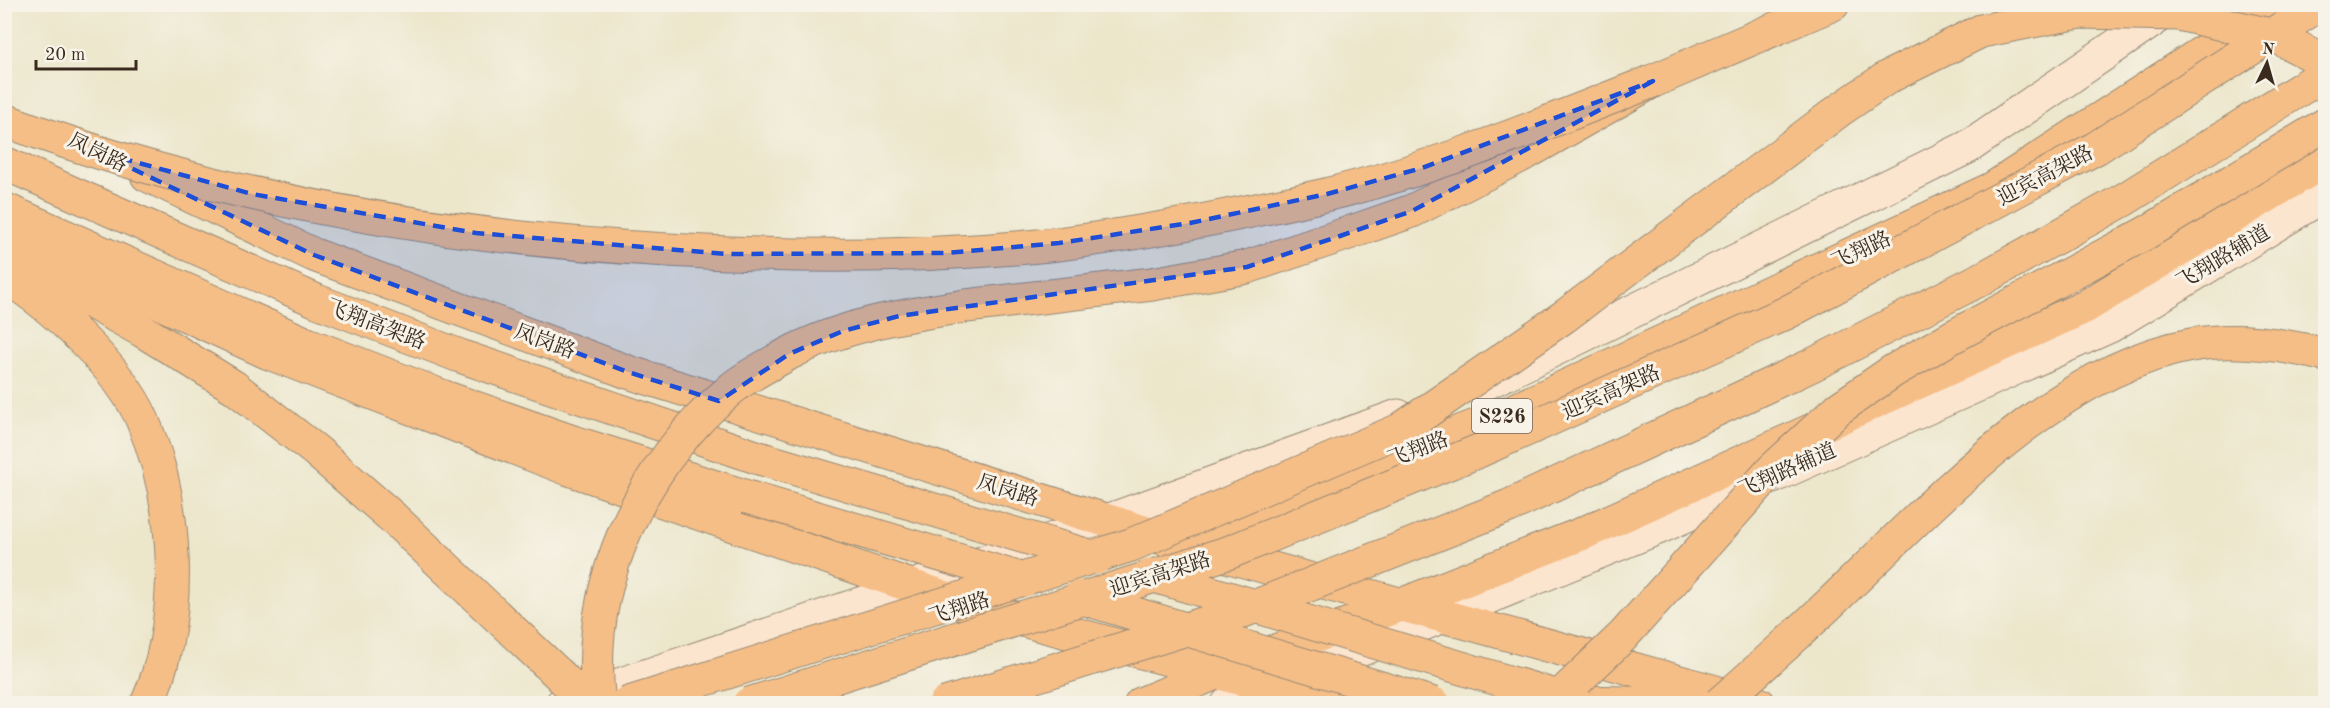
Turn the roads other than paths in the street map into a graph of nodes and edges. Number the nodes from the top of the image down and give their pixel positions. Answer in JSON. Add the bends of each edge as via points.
{"nodes":[{"id":1,"x":1833,"y":4,"type":"edge"},
{"id":2,"x":2177,"y":4,"type":"edge"},
{"id":3,"x":2277,"y":4,"type":"edge"},
{"id":4,"x":2320,"y":4,"type":"edge"},
{"id":5,"x":2325,"y":62,"type":"edge"},
{"id":6,"x":2325,"y":73,"type":"edge"},
{"id":7,"x":1653,"y":81,"type":"junction"},
{"id":8,"x":4,"y":107,"type":"edge"},
{"id":9,"x":4,"y":120,"type":"edge"},
{"id":10,"x":2325,"y":124,"type":"edge"},
{"id":11,"x":2325,"y":160,"type":"edge"},
{"id":12,"x":4,"y":163,"type":"edge"},
{"id":13,"x":2325,"y":194,"type":"edge"},
{"id":14,"x":4,"y":209,"type":"edge"},
{"id":15,"x":4,"y":231,"type":"edge"},
{"id":16,"x":4,"y":257,"type":"edge"},
{"id":17,"x":4,"y":276,"type":"edge"},
{"id":18,"x":2325,"y":355,"type":"edge"},
{"id":19,"x":1107,"y":521,"type":"junction"},
{"id":20,"x":1176,"y":542,"type":"junction"},
{"id":21,"x":913,"y":586,"type":"junction"},
{"id":22,"x":967,"y":605,"type":"junction"},
{"id":23,"x":1401,"y":605,"type":"junction"},
{"id":24,"x":1443,"y":616,"type":"junction"},
{"id":25,"x":1218,"y":672,"type":"junction"},
{"id":26,"x":1271,"y":686,"type":"junction"},
{"id":27,"x":1569,"y":703,"type":"edge"},
{"id":28,"x":147,"y":704,"type":"edge"},
{"id":29,"x":562,"y":704,"type":"edge"},
{"id":30,"x":590,"y":704,"type":"edge"},
{"id":31,"x":599,"y":704,"type":"edge"},
{"id":32,"x":626,"y":704,"type":"edge"},
{"id":33,"x":672,"y":704,"type":"edge"},
{"id":34,"x":749,"y":704,"type":"edge"},
{"id":35,"x":945,"y":704,"type":"edge"},
{"id":36,"x":1141,"y":704,"type":"edge"},
{"id":37,"x":1228,"y":704,"type":"edge"},
{"id":38,"x":1335,"y":704,"type":"edge"},
{"id":39,"x":1434,"y":704,"type":"edge"},
{"id":40,"x":1678,"y":704,"type":"edge"},
{"id":41,"x":1719,"y":704,"type":"edge"},
{"id":42,"x":1759,"y":704,"type":"edge"}],
"edges":[{"from":1,"to":7,"type":"main road"},
{"from":2,"to":19,"type":"street","via":[[1968,147],[1484,385]]},
{"from":3,"to":20,"type":"main road","name":"飞翔路","number":"S226","via":[[1992,189],[1504,415]]},
{"from":4,"to":34,"type":"main road","name":"迎宾高架路","bridge":true,"via":[[2096,148],[1786,313],[1481,450],[1230,552]]},
{"from":5,"to":32,"type":"main road","bridge":true,"via":[[2275,36],[2178,14],[2080,12],[1981,31],[1888,77],[1850,102],[1565,316],[1400,430],[1131,545]]},
{"from":6,"to":35,"type":"main road","bridge":true,"via":[[2125,199],[1987,276],[1812,365],[1509,506],[1241,612]]},
{"from":7,"to":9,"type":"main road","bridge":true,"via":[[1422,168],[1327,194],[1190,223],[1059,243],[935,254],[726,254],[574,245],[476,234],[252,194],[165,172]]},
{"from":7,"to":31,"type":"main road","bridge":true,"via":[[1526,153],[1412,211],[1247,267],[1152,284],[899,316],[843,331],[789,354],[731,389],[685,435],[651,478],[608,577],[600,619],[596,680]]},
{"from":8,"to":19,"type":"main road","name":"凤岗路","via":[[325,259],[628,372]]},
{"from":10,"to":27,"type":"main road","bridge":true,"via":[[2146,233],[1903,365],[1838,409],[1772,470],[1623,636]]},
{"from":11,"to":23,"type":"main road","via":[[2085,307],[1584,533]]},
{"from":12,"to":27,"type":"main road","name":"飞翔高架路","bridge":true,"via":[[317,301],[448,352],[759,458]]},
{"from":13,"to":24,"type":"street","name":"飞翔路辅道","via":[[2110,326],[1660,527]]},
{"from":14,"to":39,"type":"main road","name":"飞翔高架路","bridge":true,"via":[[307,344],[573,442]]},
{"from":15,"to":21,"type":"main road","via":[[269,353],[569,469]]},
{"from":16,"to":30,"type":"main road","bridge":true,"via":[[123,320],[234,387],[391,516]]},
{"from":17,"to":28,"type":"main road","via":[[20,285],[113,372],[141,418],[159,471],[171,525],[172,572],[168,632]]},
{"from":18,"to":41,"type":"main road","bridge":true,"via":[[2281,344],[2191,345],[2142,359],[2089,382],[1984,459]]},
{"from":19,"to":20,"type":"main road","name":"凤岗路"},
{"from":19,"to":21,"type":"street"},
{"from":20,"to":22,"type":"main road","name":"飞翔路","number":"S226"},
{"from":20,"to":23,"type":"main road","name":"凤岗路"},
{"from":21,"to":22,"type":"main road"},
{"from":21,"to":29,"type":"street"},
{"from":22,"to":25,"type":"main road"},
{"from":22,"to":33,"type":"main road","name":"飞翔路","number":"S226"},
{"from":23,"to":24,"type":"main road","name":"凤岗路"},
{"from":23,"to":25,"type":"main road"},
{"from":24,"to":26,"type":"street","name":"飞翔路辅道"},
{"from":24,"to":42,"type":"main road","name":"凤岗路"},
{"from":25,"to":26,"type":"main road"},
{"from":25,"to":36,"type":"main road"},
{"from":26,"to":37,"type":"street","name":"飞翔路辅道"},
{"from":26,"to":38,"type":"main road"},
{"from":27,"to":40,"type":"main road","name":"飞翔高架路"}]}
